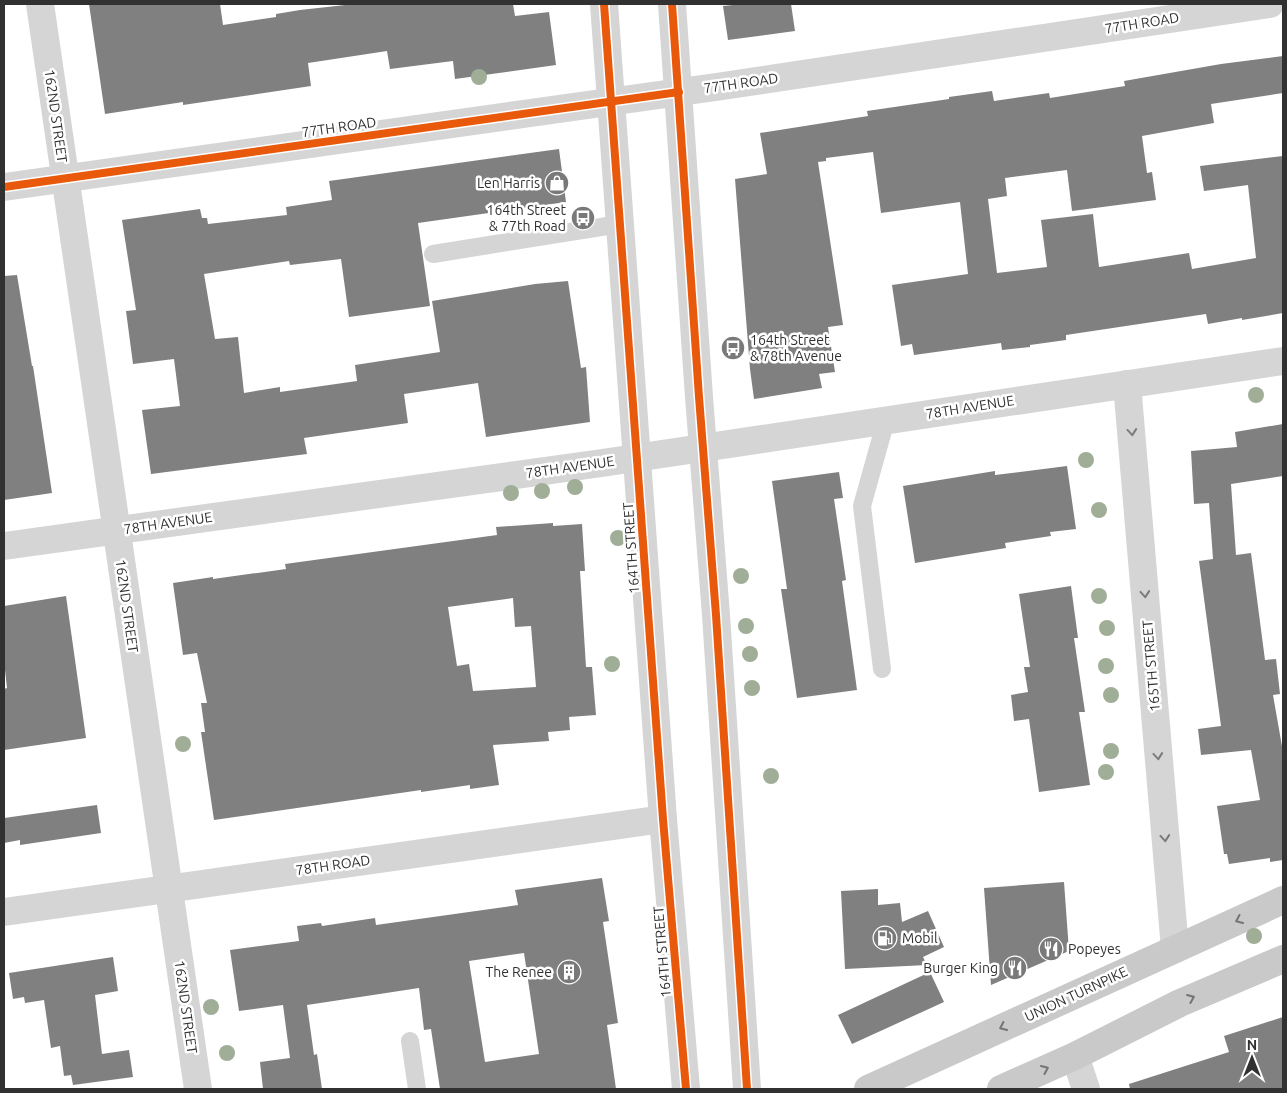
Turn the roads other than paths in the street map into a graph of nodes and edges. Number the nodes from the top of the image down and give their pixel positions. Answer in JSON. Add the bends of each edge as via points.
{"nodes":[{"id":1,"x":40,"y":4,"type":"edge"},
{"id":2,"x":604,"y":4,"type":"edge"},
{"id":3,"x":672,"y":4,"type":"edge"},
{"id":4,"x":1270,"y":4,"type":"edge"},
{"id":5,"x":679,"y":92,"type":"junction"},
{"id":6,"x":610,"y":102,"type":"junction"},
{"id":7,"x":65,"y":178,"type":"junction"},
{"id":8,"x":4,"y":187,"type":"edge"},
{"id":9,"x":620,"y":224,"type":"junction"},
{"id":10,"x":433,"y":254,"type":"dead end"},
{"id":11,"x":1283,"y":361,"type":"edge"},
{"id":12,"x":1127,"y":384,"type":"junction"},
{"id":13,"x":886,"y":420,"type":"junction"},
{"id":14,"x":703,"y":448,"type":"junction"},
{"id":15,"x":637,"y":458,"type":"junction"},
{"id":16,"x":116,"y":530,"type":"junction"},
{"id":17,"x":4,"y":546,"type":"edge"},
{"id":18,"x":882,"y":669,"type":"dead end"},
{"id":19,"x":663,"y":819,"type":"junction"},
{"id":20,"x":168,"y":888,"type":"junction"},
{"id":21,"x":1283,"y":900,"type":"edge"},
{"id":22,"x":4,"y":912,"type":"edge"},
{"id":23,"x":1175,"y":949,"type":"junction"},
{"id":24,"x":1283,"y":959,"type":"edge"},
{"id":25,"x":410,"y":1041,"type":"dead end"},
{"id":26,"x":1075,"y":1056,"type":"junction"},
{"id":27,"x":198,"y":1089,"type":"edge"},
{"id":28,"x":417,"y":1089,"type":"edge"},
{"id":29,"x":686,"y":1089,"type":"edge"},
{"id":30,"x":747,"y":1089,"type":"edge"},
{"id":31,"x":868,"y":1089,"type":"edge"},
{"id":32,"x":1001,"y":1089,"type":"edge"},
{"id":33,"x":1086,"y":1089,"type":"edge"}],
"edges":[{"from":1,"to":7,"type":"street","name":"162ND STREET"},
{"from":2,"to":6,"type":"street","name":"164TH STREET"},
{"from":3,"to":5,"type":"street"},
{"from":4,"to":5,"type":"street","name":"77TH ROAD"},
{"from":5,"to":6,"type":"street","name":"77TH ROAD"},
{"from":5,"to":14,"type":"street"},
{"from":6,"to":7,"type":"street","name":"77TH ROAD"},
{"from":6,"to":9,"type":"street","name":"164TH STREET"},
{"from":7,"to":8,"type":"street","name":"77TH ROAD"},
{"from":7,"to":16,"type":"street","name":"162ND STREET"},
{"from":9,"to":10,"type":"lane"},
{"from":9,"to":15,"type":"street","name":"164TH STREET"},
{"from":11,"to":12,"type":"street","name":"78TH AVENUE"},
{"from":12,"to":13,"type":"street","name":"78TH AVENUE"},
{"from":12,"to":23,"type":"street","name":"165TH STREET","one_way":true},
{"from":13,"to":14,"type":"street","name":"78TH AVENUE"},
{"from":13,"to":18,"type":"lane","via":[[862,506]]},
{"from":14,"to":15,"type":"street","name":"78TH AVENUE"},
{"from":14,"to":30,"type":"street"},
{"from":15,"to":16,"type":"street","name":"78TH AVENUE"},
{"from":15,"to":19,"type":"street","name":"164TH STREET"},
{"from":16,"to":17,"type":"street","name":"78TH AVENUE"},
{"from":16,"to":20,"type":"street","name":"162ND STREET"},
{"from":19,"to":20,"type":"street","name":"78TH ROAD"},
{"from":19,"to":29,"type":"street","name":"164TH STREET"},
{"from":20,"to":22,"type":"street","name":"78TH ROAD"},
{"from":20,"to":27,"type":"street","name":"162ND STREET"},
{"from":21,"to":23,"type":"main road","name":"UNION TURNPIKE","one_way":true},
{"from":23,"to":31,"type":"main road","name":"UNION TURNPIKE","one_way":true},
{"from":26,"to":24,"type":"main road","one_way":true,"via":[[1180,1003]]},
{"from":25,"to":28,"type":"lane"},
{"from":32,"to":26,"type":"main road","one_way":true},
{"from":26,"to":33,"type":"street"}]}
